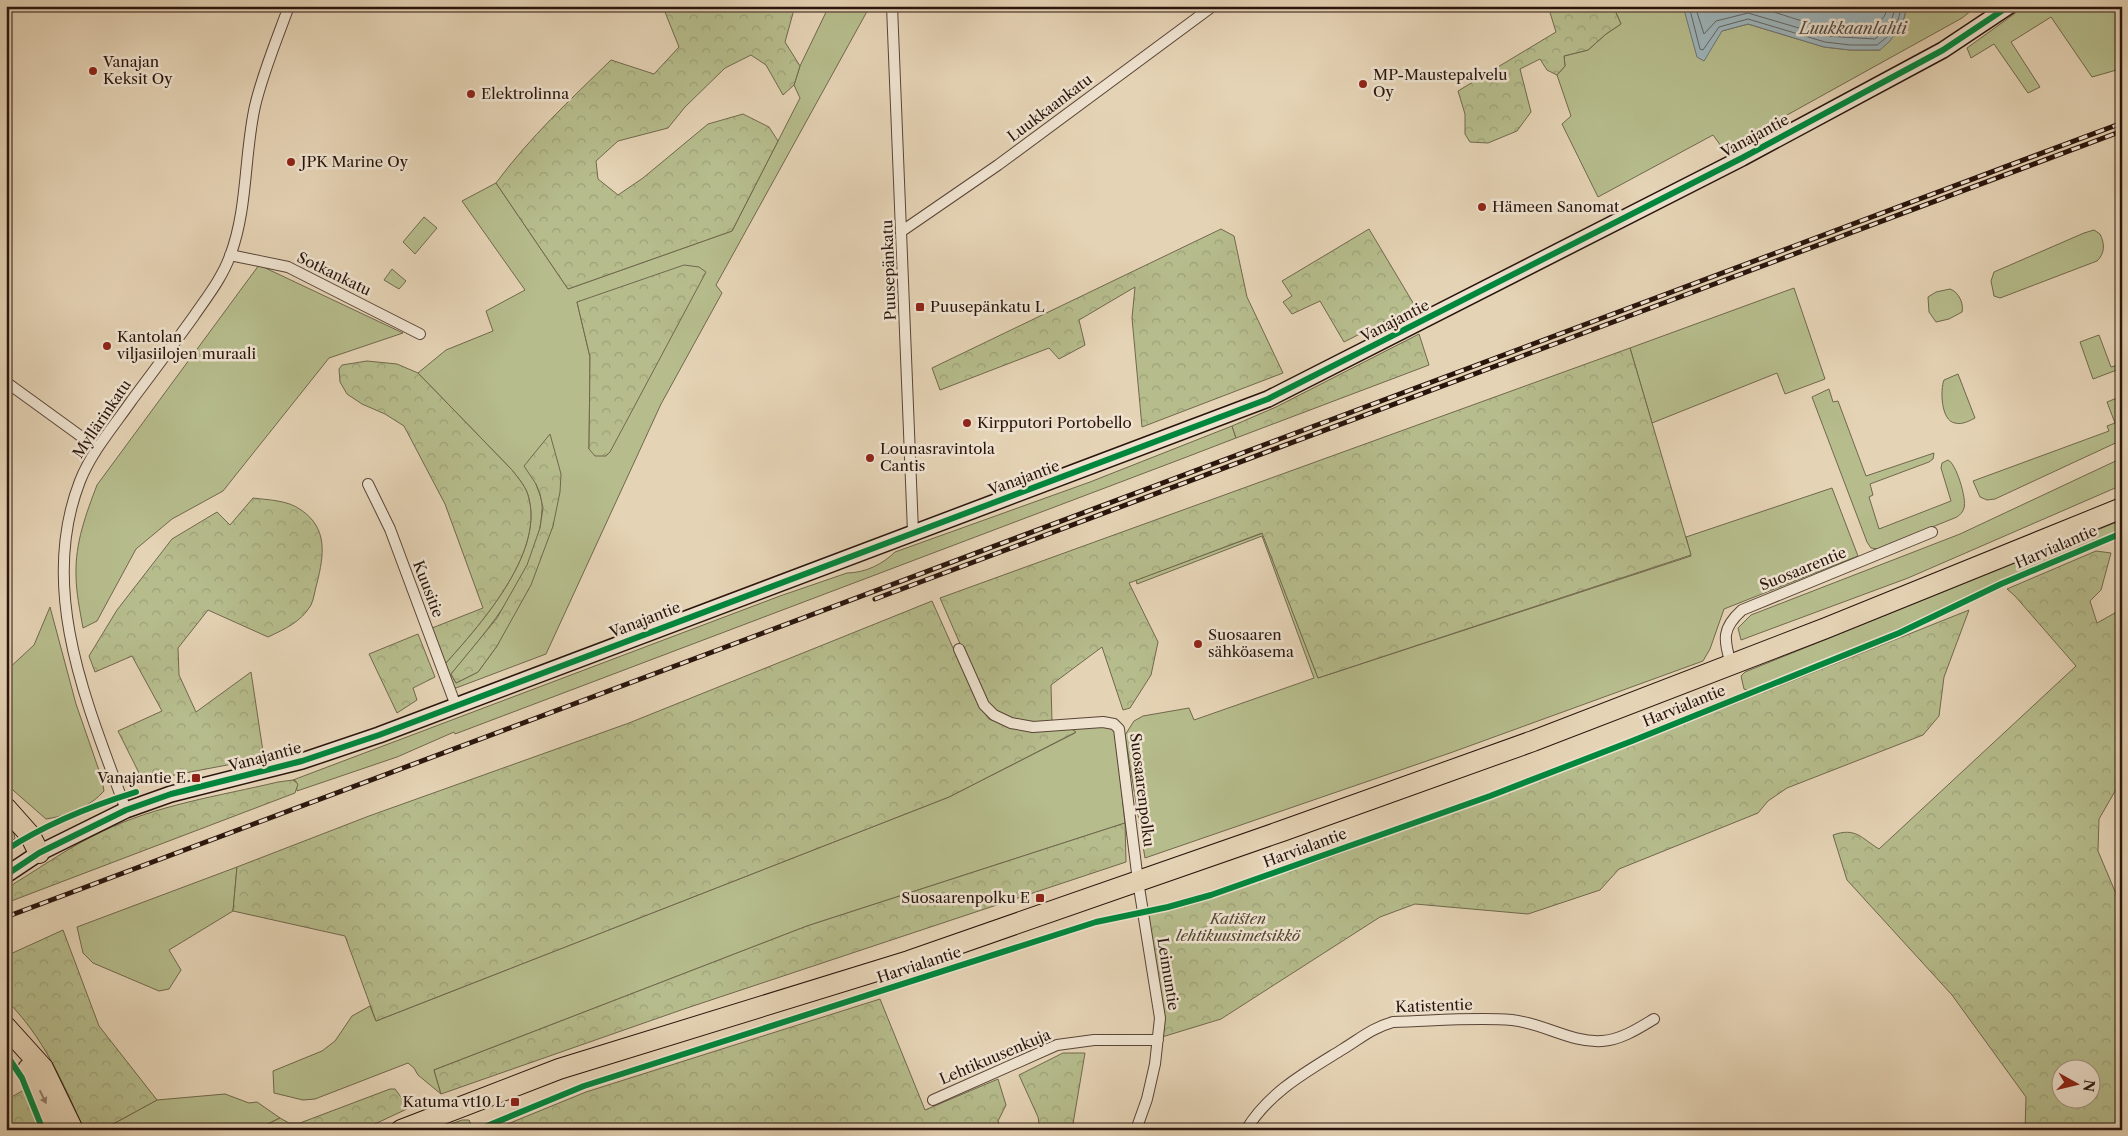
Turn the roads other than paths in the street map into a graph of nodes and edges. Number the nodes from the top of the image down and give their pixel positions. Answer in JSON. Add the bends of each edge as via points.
{"nodes":[{"id":1,"x":288,"y":6,"type":"edge"},
{"id":2,"x":892,"y":6,"type":"edge"},
{"id":3,"x":1213,"y":6,"type":"edge"},
{"id":4,"x":2008,"y":6,"type":"edge"},
{"id":5,"x":902,"y":231,"type":"junction"},
{"id":6,"x":230,"y":256,"type":"junction"},
{"id":7,"x":420,"y":334,"type":"dead end"},
{"id":8,"x":6,"y":382,"type":"edge"},
{"id":9,"x":97,"y":448,"type":"junction"},
{"id":10,"x":368,"y":484,"type":"dead end"},
{"id":11,"x":2122,"y":508,"type":"edge"},
{"id":12,"x":913,"y":532,"type":"junction"},
{"id":13,"x":1932,"y":532,"type":"dead end"},
{"id":14,"x":959,"y":649,"type":"dead end"},
{"id":15,"x":1731,"y":665,"type":"junction"},
{"id":16,"x":456,"y":706,"type":"junction"},
{"id":17,"x":6,"y":808,"type":"edge"},
{"id":18,"x":126,"y":810,"type":"junction"},
{"id":19,"x":39,"y":853,"type":"junction"},
{"id":20,"x":6,"y":875,"type":"edge"},
{"id":21,"x":1138,"y":881,"type":"junction"},
{"id":22,"x":1654,"y":1019,"type":"dead end"},
{"id":23,"x":6,"y":1027,"type":"edge"},
{"id":24,"x":6,"y":1035,"type":"edge"},
{"id":25,"x":1158,"y":1040,"type":"junction"},
{"id":26,"x":487,"y":1096,"type":"junction"},
{"id":27,"x":933,"y":1100,"type":"dead end"},
{"id":28,"x":58,"y":1130,"type":"edge"},
{"id":29,"x":73,"y":1130,"type":"edge"},
{"id":30,"x":401,"y":1130,"type":"edge"},
{"id":31,"x":420,"y":1130,"type":"edge"},
{"id":32,"x":1136,"y":1130,"type":"edge"},
{"id":33,"x":1246,"y":1130,"type":"edge"}],
"edges":[{"from":1,"to":6,"type":"street","name":"Myllärinkatu","via":[[255,106],[240,216]]},
{"from":2,"to":5,"type":"street","name":"Puusepänkatu"},
{"from":3,"to":5,"type":"street","name":"Luukkaankatu","via":[[998,165]]},
{"from":4,"to":12,"type":"street","name":"Vanajantie","via":[[1943,50],[1793,131],[1290,389],[1246,409]]},
{"from":5,"to":12,"type":"street","name":"Puusepänkatu"},
{"from":6,"to":7,"type":"street","name":"Sotkankatu","via":[[288,267]]},
{"from":6,"to":9,"type":"street","name":"Myllärinkatu","via":[[222,275],[198,310]]},
{"from":8,"to":9,"type":"street"},
{"from":9,"to":18,"type":"street","name":"Myllärinkatu","via":[[80,480],[67,525],[63,560],[64,596],[78,671]]},
{"from":10,"to":16,"type":"street","name":"Kuusitie","via":[[390,529]]},
{"from":11,"to":15,"type":"highway","name":"Harvialantie"},
{"from":12,"to":16,"type":"street","name":"Vanajantie"},
{"from":13,"to":15,"type":"street","name":"Suosaarentie","via":[[1742,610],[1730,621],[1725,635]]},
{"from":14,"to":21,"type":"street","name":"Suosaarenpolku","via":[[984,704],[994,716],[1011,724],[1033,726],[1103,722],[1118,727]]},
{"from":15,"to":21,"type":"highway","name":"Harvialantie","via":[[1533,741]]},
{"from":16,"to":18,"type":"street","name":"Vanajantie","via":[[302,761],[171,794]]},
{"from":17,"to":19,"type":"highway","via":[[30,835]]},
{"from":18,"to":19,"type":"street","name":"Vanajantie"},
{"from":19,"to":20,"type":"street","name":"Vanajantie"},
{"from":21,"to":25,"type":"street","name":"Leimuntie","via":[[1160,1018]]},
{"from":21,"to":26,"type":"highway","name":"Harvialantie","via":[[909,961],[608,1054]]},
{"from":22,"to":33,"type":"street","name":"Katistentie","via":[[1615,1039],[1601,1041],[1583,1040],[1514,1020],[1393,1022],[1381,1025],[1279,1090],[1255,1115]]},
{"from":23,"to":29,"type":"highway","via":[[43,1068]]},
{"from":24,"to":28,"type":"highway","one_way":true,"via":[[39,1089]]},
{"from":25,"to":27,"type":"street","name":"Lehtikuusenkuja","via":[[1094,1040],[1057,1045]]},
{"from":25,"to":32,"type":"street","name":"Leimuntie","via":[[1147,1099]]},
{"from":26,"to":30,"type":"highway","name":"Harvialantie"},
{"from":26,"to":31,"type":"highway","name":"Harvialantie"}]}
